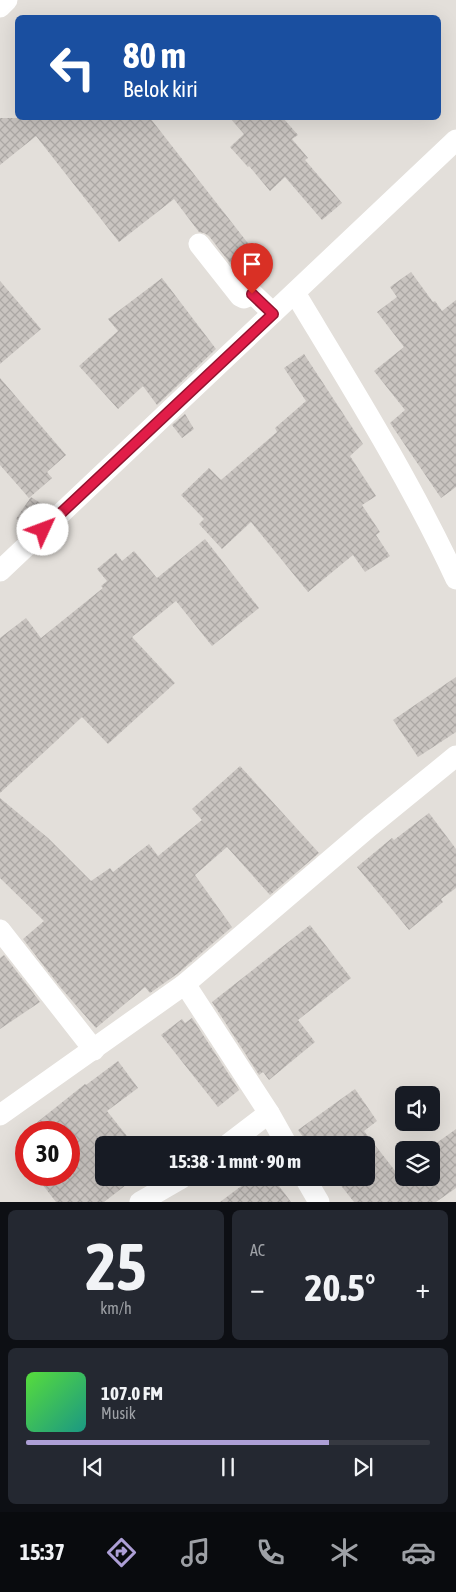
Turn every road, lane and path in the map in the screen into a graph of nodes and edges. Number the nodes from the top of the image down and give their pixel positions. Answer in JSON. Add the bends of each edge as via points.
{"nodes":[{"id":1,"x":7,"y":0,"type":"edge"},
{"id":2,"x":0,"y":7,"type":"edge"},
{"id":3,"x":456,"y":140,"type":"edge"},
{"id":4,"x":199,"y":244,"type":"dead end"},
{"id":5,"x":294,"y":293,"type":"junction"},
{"id":6,"x":273,"y":314,"type":"junction"},
{"id":7,"x":0,"y":571,"type":"edge"},
{"id":8,"x":456,"y":579,"type":"edge"},
{"id":9,"x":456,"y":756,"type":"edge"},
{"id":10,"x":0,"y":930,"type":"edge"},
{"id":11,"x":185,"y":984,"type":"junction"},
{"id":12,"x":94,"y":1050,"type":"junction"},
{"id":13,"x":269,"y":1113,"type":"junction"},
{"id":14,"x":0,"y":1115,"type":"edge"},
{"id":15,"x":238,"y":1136,"type":"edge"},
{"id":16,"x":282,"y":1136,"type":"edge"},
{"id":17,"x":168,"y":1186,"type":"edge"},
{"id":18,"x":309,"y":1186,"type":"edge"},
{"id":19,"x":140,"y":1202,"type":"edge"},
{"id":20,"x":318,"y":1202,"type":"edge"}],
"edges":[{"from":1,"to":2,"type":"street"},
{"from":3,"to":5,"type":"street"},
{"from":4,"to":6,"type":"street","via":[[240,296],[244,298],[253,294]]},
{"from":5,"to":6,"type":"street"},
{"from":5,"to":8,"type":"street","via":[[367,412]]},
{"from":6,"to":7,"type":"street"},
{"from":9,"to":11,"type":"street"},
{"from":10,"to":12,"type":"street"},
{"from":11,"to":12,"type":"street"},
{"from":11,"to":13,"type":"street"},
{"from":12,"to":14,"type":"street"},
{"from":13,"to":15,"type":"street"},
{"from":13,"to":16,"type":"street"},
{"from":17,"to":19,"type":"street"},
{"from":18,"to":20,"type":"street"}]}
